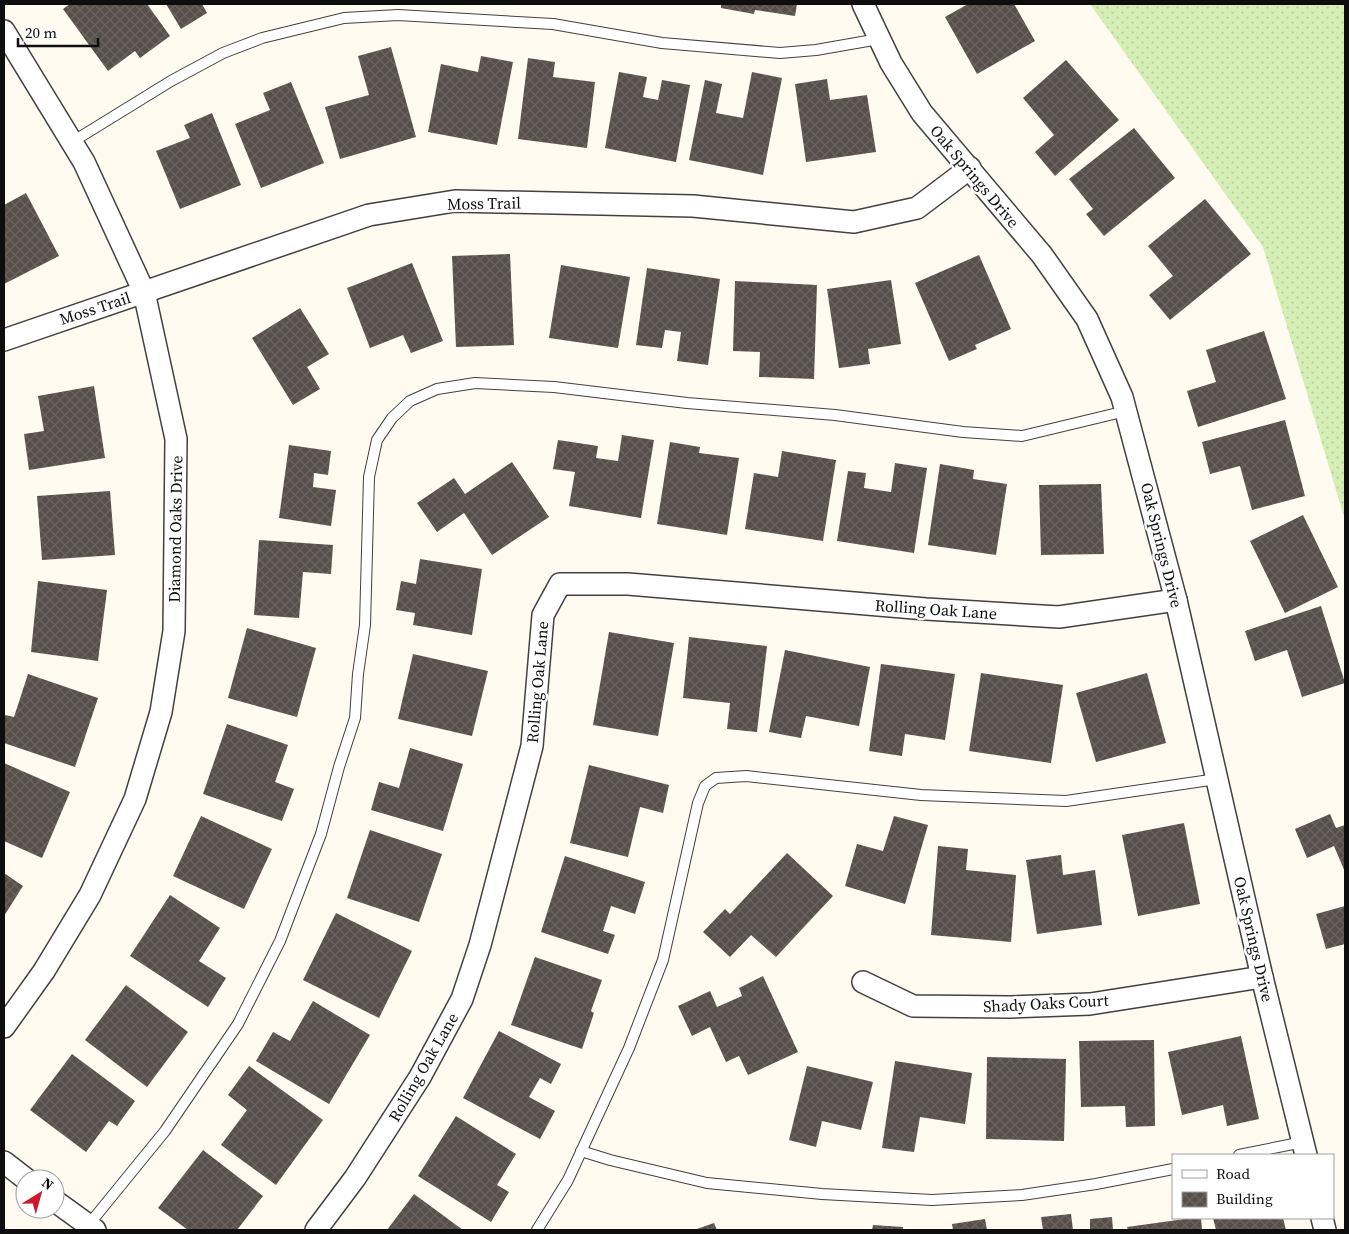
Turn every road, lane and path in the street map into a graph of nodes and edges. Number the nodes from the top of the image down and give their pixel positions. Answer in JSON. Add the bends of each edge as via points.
{"nodes":[{"id":1,"x":863,"y":4,"type":"edge"},
{"id":2,"x":4,"y":30,"type":"edge"},
{"id":3,"x":879,"y":39,"type":"junction"},
{"id":4,"x":72,"y":142,"type":"junction"},
{"id":5,"x":970,"y":168,"type":"junction"},
{"id":6,"x":144,"y":292,"type":"junction"},
{"id":7,"x":4,"y":340,"type":"edge"},
{"id":8,"x":1126,"y":410,"type":"junction"},
{"id":9,"x":1176,"y":600,"type":"junction"},
{"id":10,"x":1217,"y":779,"type":"junction"},
{"id":11,"x":1262,"y":977,"type":"junction"},
{"id":12,"x":863,"y":982,"type":"dead end"},
{"id":13,"x":4,"y":1027,"type":"edge"},
{"id":14,"x":1305,"y":1149,"type":"edge"},
{"id":15,"x":581,"y":1151,"type":"junction"},
{"id":16,"x":1250,"y":1154,"type":"edge"},
{"id":17,"x":4,"y":1162,"type":"edge"},
{"id":18,"x":1172,"y":1169,"type":"edge"},
{"id":19,"x":15,"y":1170,"type":"edge"},
{"id":20,"x":65,"y":1209,"type":"edge"},
{"id":21,"x":89,"y":1229,"type":"edge"},
{"id":22,"x":316,"y":1230,"type":"edge"},
{"id":23,"x":537,"y":1230,"type":"edge"}],
"edges":[{"from":1,"to":3,"type":"street","name":"Oak Springs Drive"},
{"from":2,"to":4,"type":"street","name":"Diamond Oaks Drive"},
{"from":3,"to":4,"type":"lane","via":[[780,53],[662,43],[553,24],[398,15],[344,18],[262,38],[223,53]]},
{"from":3,"to":5,"type":"street","name":"Oak Springs Drive","via":[[922,113]]},
{"from":4,"to":6,"type":"street","name":"Diamond Oaks Drive"},
{"from":5,"to":6,"type":"street","name":"Moss Trail","via":[[917,208],[854,222],[692,206],[455,201],[369,215]]},
{"from":5,"to":8,"type":"street","name":"Oak Springs Drive","via":[[1042,255],[1087,319]]},
{"from":6,"to":7,"type":"street","name":"Moss Trail"},
{"from":6,"to":13,"type":"street","name":"Diamond Oaks Drive","via":[[176,439],[174,631],[160,712],[135,798],[90,895],[44,971]]},
{"from":8,"to":9,"type":"street","name":"Oak Springs Drive"},
{"from":8,"to":21,"type":"lane","via":[[1022,436],[544,386],[475,383],[438,389],[410,401],[392,418],[377,440],[369,477],[365,617],[355,718],[321,834],[283,932],[238,1024],[165,1131]]},
{"from":9,"to":10,"type":"street","name":"Oak Springs Drive"},
{"from":9,"to":22,"type":"street","name":"Rolling Oak Lane","via":[[1059,617],[628,584],[560,584],[542,615],[532,746],[480,945],[462,999],[415,1085],[355,1178]]},
{"from":10,"to":11,"type":"street","name":"Oak Springs Drive"},
{"from":10,"to":15,"type":"lane","via":[[1066,801],[921,795],[746,776],[716,778],[705,786],[698,803],[663,960],[629,1048]]},
{"from":11,"to":12,"type":"street","name":"Shady Oaks Court","via":[[1090,1004],[1010,1007],[913,1006]]},
{"from":11,"to":14,"type":"street","name":"Oak Springs Drive"},
{"from":14,"to":16,"type":"lane"},
{"from":15,"to":18,"type":"lane","via":[[706,1183],[932,1200],[1022,1196]]},
{"from":15,"to":23,"type":"lane","via":[[568,1180]]},
{"from":17,"to":19,"type":"street"},
{"from":20,"to":21,"type":"street"}]}
